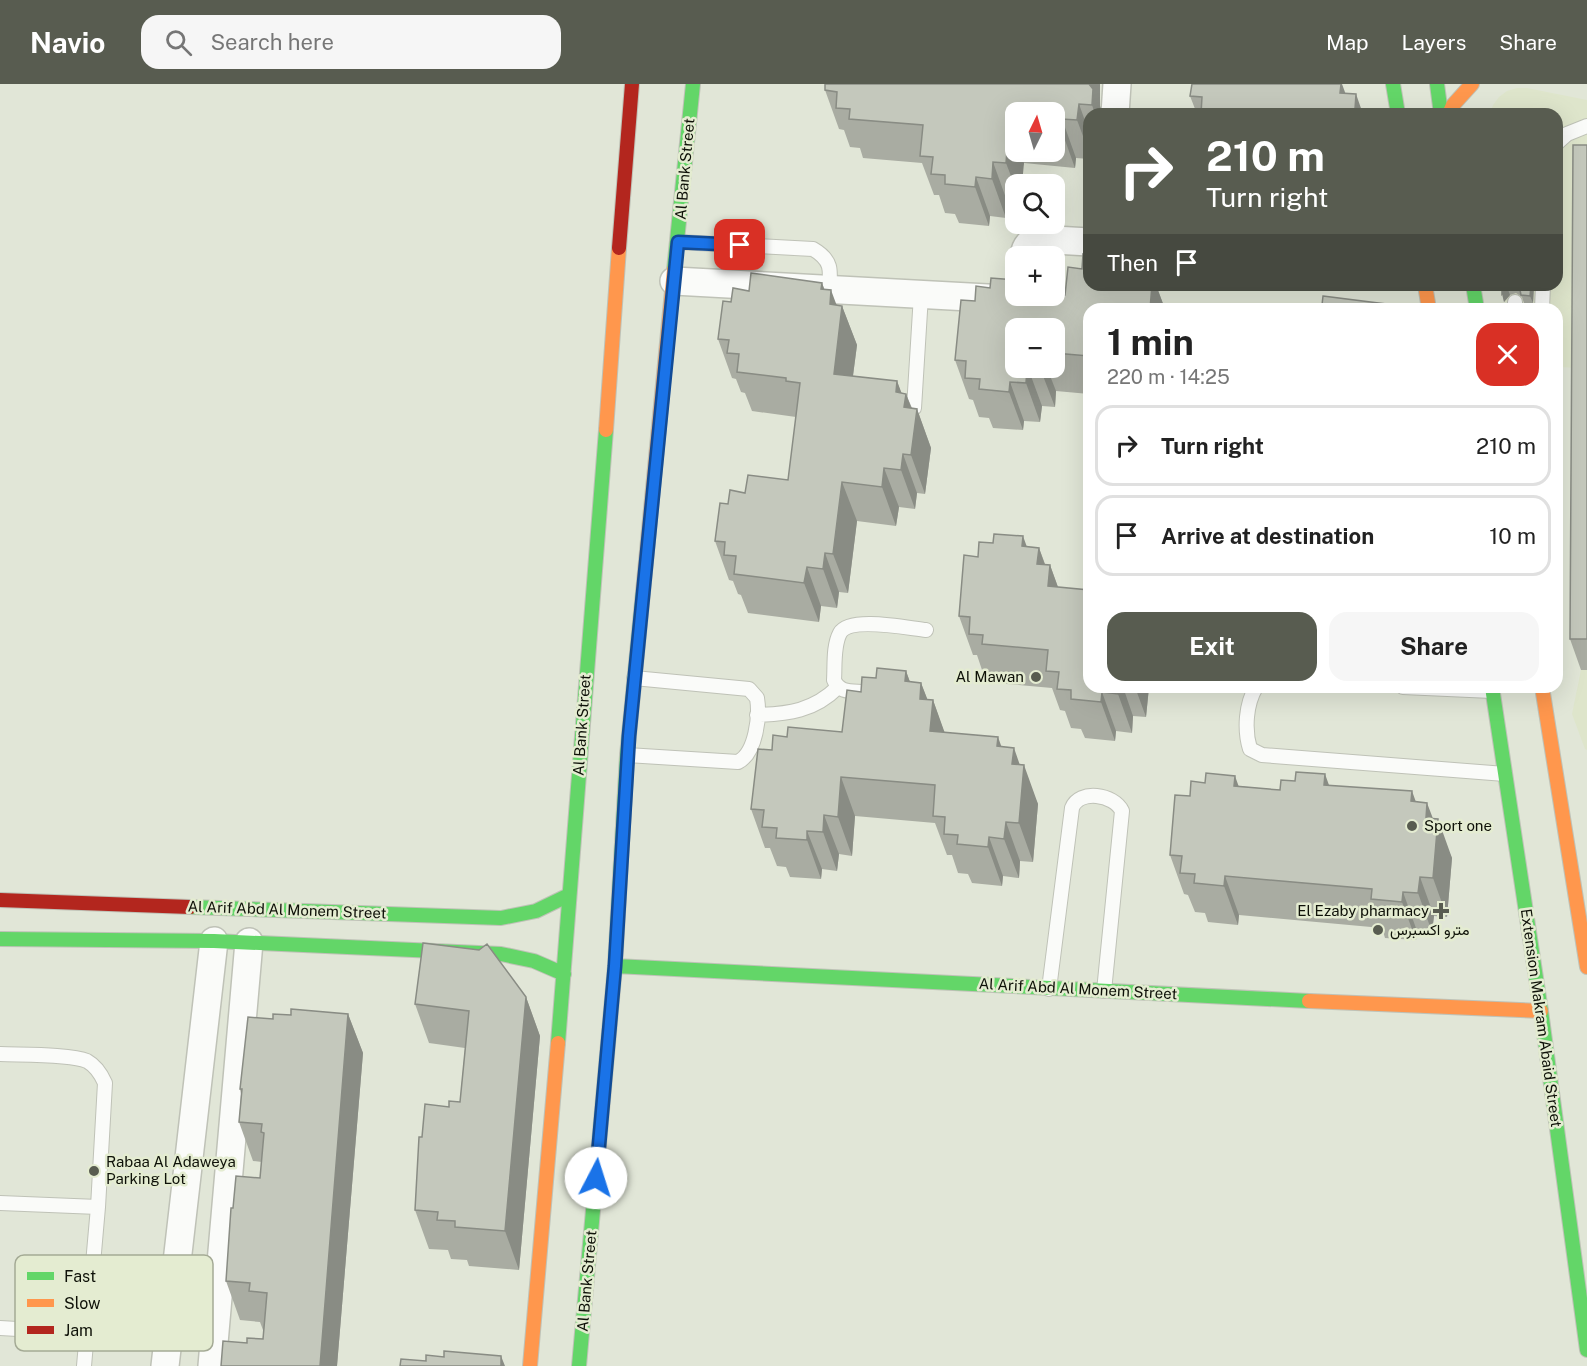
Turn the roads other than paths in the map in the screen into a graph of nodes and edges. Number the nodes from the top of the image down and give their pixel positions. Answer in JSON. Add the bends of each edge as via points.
{"nodes":[{"id":1,"x":632,"y":84,"type":"edge"},
{"id":2,"x":693,"y":84,"type":"edge"},
{"id":3,"x":1117,"y":84,"type":"edge"},
{"id":4,"x":1393,"y":84,"type":"edge"},
{"id":5,"x":1437,"y":84,"type":"edge"},
{"id":6,"x":1472,"y":84,"type":"edge"},
{"id":7,"x":1115,"y":108,"type":"edge"},
{"id":8,"x":1397,"y":108,"type":"edge"},
{"id":9,"x":1441,"y":108,"type":"edge"},
{"id":10,"x":1452,"y":108,"type":"edge"},
{"id":11,"x":1587,"y":126,"type":"edge"},
{"id":12,"x":1563,"y":138,"type":"edge"},
{"id":13,"x":678,"y":242,"type":"junction"},
{"id":14,"x":1083,"y":242,"type":"edge"},
{"id":15,"x":1027,"y":246,"type":"edge"},
{"id":16,"x":674,"y":281,"type":"junction"},
{"id":17,"x":829,"y":290,"type":"junction"},
{"id":18,"x":921,"y":295,"type":"junction"},
{"id":19,"x":1005,"y":299,"type":"edge"},
{"id":20,"x":914,"y":408,"type":"edge"},
{"id":21,"x":926,"y":630,"type":"dead end"},
{"id":22,"x":634,"y":678,"type":"junction"},
{"id":23,"x":838,"y":687,"type":"junction"},
{"id":24,"x":879,"y":693,"type":"edge"},
{"id":25,"x":1252,"y":693,"type":"edge"},
{"id":26,"x":1493,"y":693,"type":"edge"},
{"id":27,"x":1543,"y":693,"type":"edge"},
{"id":28,"x":757,"y":715,"type":"junction"},
{"id":29,"x":627,"y":755,"type":"junction"},
{"id":30,"x":1504,"y":774,"type":"junction"},
{"id":31,"x":568,"y":895,"type":"junction"},
{"id":32,"x":0,"y":900,"type":"edge"},
{"id":33,"x":501,"y":918,"type":"junction"},
{"id":34,"x":0,"y":939,"type":"edge"},
{"id":35,"x":214,"y":941,"type":"junction"},
{"id":36,"x":249,"y":942,"type":"junction"},
{"id":37,"x":501,"y":954,"type":"junction"},
{"id":38,"x":615,"y":966,"type":"junction"},
{"id":39,"x":1587,"y":967,"type":"edge"},
{"id":40,"x":564,"y":974,"type":"junction"},
{"id":41,"x":1049,"y":988,"type":"junction"},
{"id":42,"x":1104,"y":991,"type":"junction"},
{"id":43,"x":1541,"y":1011,"type":"junction"},
{"id":44,"x":0,"y":1054,"type":"edge"},
{"id":45,"x":0,"y":1203,"type":"edge"},
{"id":46,"x":98,"y":1207,"type":"junction"},
{"id":47,"x":94,"y":1255,"type":"edge"},
{"id":48,"x":178,"y":1255,"type":"edge"},
{"id":49,"x":0,"y":1328,"type":"edge"},
{"id":50,"x":15,"y":1329,"type":"edge"},
{"id":51,"x":1587,"y":1350,"type":"edge"},
{"id":52,"x":85,"y":1351,"type":"edge"},
{"id":53,"x":167,"y":1351,"type":"edge"},
{"id":54,"x":84,"y":1366,"type":"edge"},
{"id":55,"x":165,"y":1366,"type":"edge"},
{"id":56,"x":212,"y":1366,"type":"edge"},
{"id":57,"x":530,"y":1366,"type":"edge"},
{"id":58,"x":579,"y":1366,"type":"edge"}],
"edges":[{"from":1,"to":31,"type":"street","name":"Al Bank Street"},
{"from":2,"to":13,"type":"street","name":"Al Bank Street"},
{"from":3,"to":7,"type":"street"},
{"from":4,"to":8,"type":"street"},
{"from":5,"to":9,"type":"street"},
{"from":6,"to":10,"type":"street"},
{"from":11,"to":12,"type":"lane"},
{"from":13,"to":16,"type":"street","name":"Al Bank Street"},
{"from":13,"to":17,"type":"lane","via":[[813,249],[829,264]]},
{"from":14,"to":15,"type":"street","via":[[1037,239]]},
{"from":16,"to":17,"type":"street"},
{"from":16,"to":22,"type":"street","name":"Al Bank Street"},
{"from":17,"to":18,"type":"street"},
{"from":18,"to":19,"type":"street"},
{"from":18,"to":20,"type":"lane"},
{"from":21,"to":23,"type":"lane","via":[[848,626],[837,642],[834,680]]},
{"from":22,"to":28,"type":"lane","via":[[749,689],[757,698]]},
{"from":22,"to":29,"type":"street","name":"Al Bank Street"},
{"from":23,"to":24,"type":"lane"},
{"from":23,"to":28,"type":"lane","via":[[815,705],[799,711]]},
{"from":25,"to":30,"type":"lane","via":[[1246,737],[1250,749],[1262,755]]},
{"from":26,"to":30,"type":"street","name":"Extension Makram Abaid Street"},
{"from":27,"to":39,"type":"street"},
{"from":28,"to":29,"type":"lane","via":[[752,749],[738,762]]},
{"from":29,"to":38,"type":"street","name":"Al Bank Street"},
{"from":30,"to":43,"type":"street","name":"Extension Makram Abaid Street"},
{"from":31,"to":33,"type":"street","name":"Al Arif Abd Al Monem Street","via":[[525,915]]},
{"from":31,"to":40,"type":"street","name":"Al Bank Street"},
{"from":32,"to":33,"type":"street","name":"Al Arif Abd Al Monem Street"},
{"from":33,"to":37,"type":"street","via":[[509,923],[513,936],[508,949]]},
{"from":34,"to":35,"type":"street"},
{"from":35,"to":36,"type":"street"},
{"from":35,"to":48,"type":"street"},
{"from":36,"to":37,"type":"street"},
{"from":36,"to":56,"type":"street"},
{"from":37,"to":40,"type":"street","via":[[544,963]]},
{"from":38,"to":41,"type":"street","name":"Al Arif Abd Al Monem Street"},
{"from":38,"to":58,"type":"street","name":"Al Bank Street"},
{"from":40,"to":57,"type":"street","name":"Al Bank Street"},
{"from":41,"to":42,"type":"street","name":"Al Arif Abd Al Monem Street"},
{"from":41,"to":42,"type":"lane","via":[[1072,808],[1083,797],[1109,798],[1122,811]]},
{"from":42,"to":43,"type":"street","name":"Al Arif Abd Al Monem Street"},
{"from":43,"to":51,"type":"street","name":"Extension Makram Abaid Street"},
{"from":44,"to":46,"type":"lane","via":[[76,1058],[101,1074],[106,1093]]},
{"from":45,"to":46,"type":"lane"},
{"from":46,"to":47,"type":"lane"},
{"from":49,"to":50,"type":"lane"},
{"from":52,"to":54,"type":"lane"},
{"from":53,"to":55,"type":"street"}]}
